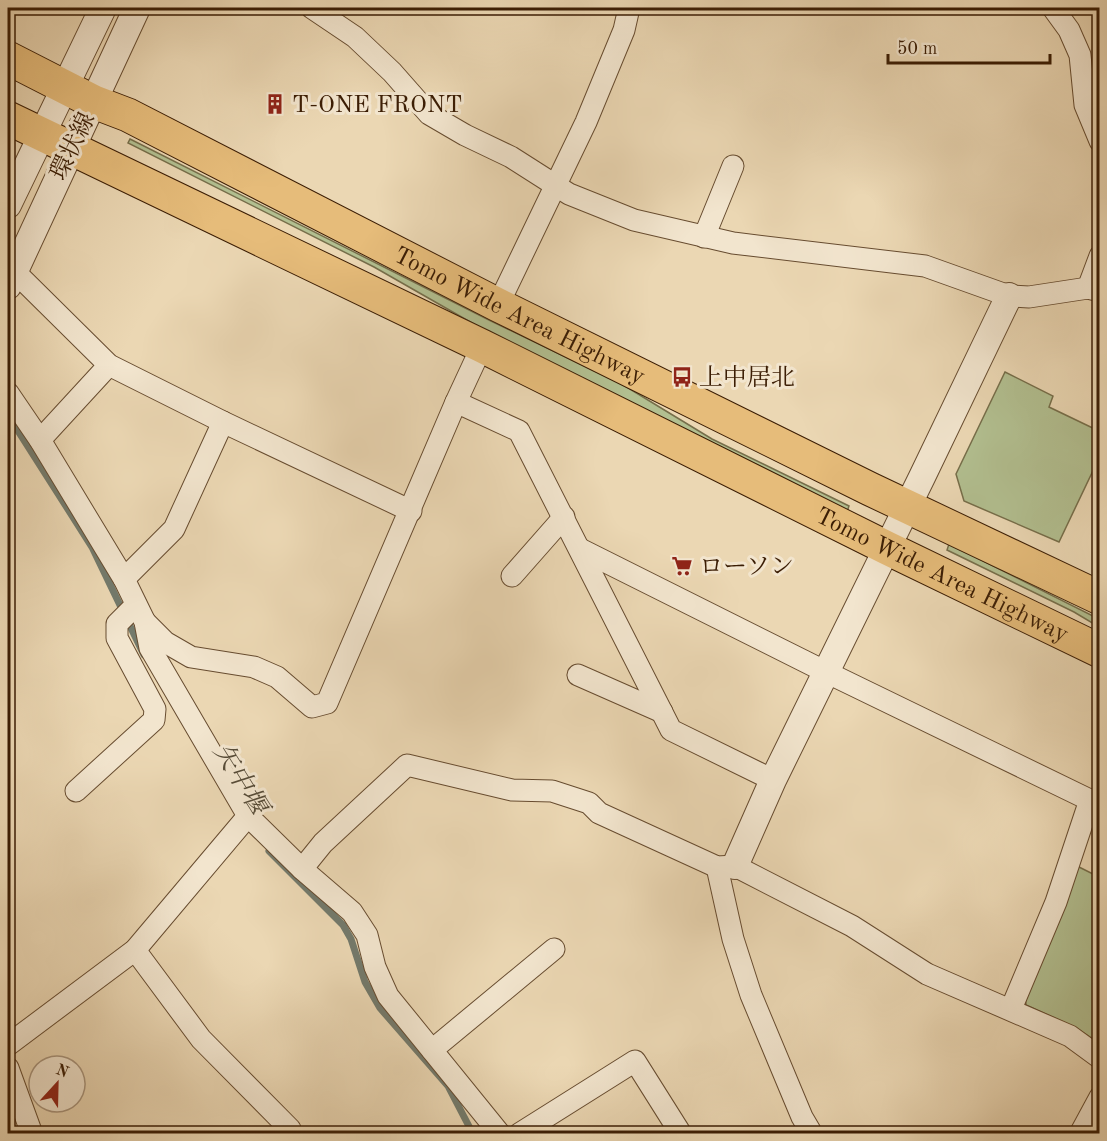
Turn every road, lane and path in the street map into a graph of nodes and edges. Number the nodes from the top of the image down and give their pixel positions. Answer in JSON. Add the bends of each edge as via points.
{"nodes":[{"id":1,"x":103,"y":8,"type":"edge"},
{"id":2,"x":137,"y":8,"type":"edge"},
{"id":3,"x":312,"y":8,"type":"edge"},
{"id":4,"x":629,"y":8,"type":"edge"},
{"id":5,"x":1053,"y":8,"type":"edge"},
{"id":6,"x":8,"y":58,"type":"edge"},
{"id":7,"x":64,"y":87,"type":"junction"},
{"id":8,"x":94,"y":102,"type":"junction"},
{"id":9,"x":8,"y":118,"type":"edge"},
{"id":10,"x":41,"y":134,"type":"junction"},
{"id":11,"x":1100,"y":141,"type":"edge"},
{"id":12,"x":70,"y":148,"type":"junction"},
{"id":13,"x":733,"y":166,"type":"dead end"},
{"id":14,"x":556,"y":186,"type":"junction"},
{"id":15,"x":8,"y":205,"type":"edge"},
{"id":16,"x":704,"y":237,"type":"junction"},
{"id":17,"x":1100,"y":256,"type":"edge"},
{"id":18,"x":11,"y":278,"type":"edge"},
{"id":19,"x":1094,"y":289,"type":"edge"},
{"id":20,"x":1009,"y":296,"type":"junction"},
{"id":21,"x":498,"y":305,"type":"junction"},
{"id":22,"x":482,"y":346,"type":"junction"},
{"id":23,"x":109,"y":364,"type":"junction"},
{"id":24,"x":8,"y":393,"type":"edge"},
{"id":25,"x":456,"y":402,"type":"junction"},
{"id":26,"x":223,"y":422,"type":"junction"},
{"id":27,"x":40,"y":440,"type":"junction"},
{"id":28,"x":908,"y":507,"type":"junction"},
{"id":29,"x":411,"y":511,"type":"junction"},
{"id":30,"x":564,"y":517,"type":"junction"},
{"id":31,"x":887,"y":548,"type":"junction"},
{"id":32,"x":580,"y":549,"type":"junction"},
{"id":33,"x":512,"y":576,"type":"dead end"},
{"id":34,"x":124,"y":579,"type":"junction"},
{"id":35,"x":1100,"y":598,"type":"edge"},
{"id":36,"x":138,"y":612,"type":"junction"},
{"id":37,"x":1100,"y":651,"type":"edge"},
{"id":38,"x":826,"y":672,"type":"junction"},
{"id":39,"x":578,"y":675,"type":"dead end"},
{"id":40,"x":662,"y":712,"type":"junction"},
{"id":41,"x":773,"y":780,"type":"junction"},
{"id":42,"x":76,"y":791,"type":"dead end"},
{"id":43,"x":1095,"y":803,"type":"edge"},
{"id":44,"x":244,"y":822,"type":"junction"},
{"id":45,"x":726,"y":866,"type":"junction"},
{"id":46,"x":302,"y":869,"type":"junction"},
{"id":47,"x":554,"y":949,"type":"dead end"},
{"id":48,"x":135,"y":950,"type":"junction"},
{"id":49,"x":1011,"y":1010,"type":"junction"},
{"id":50,"x":8,"y":1046,"type":"edge"},
{"id":51,"x":432,"y":1050,"type":"junction"},
{"id":52,"x":1100,"y":1058,"type":"edge"},
{"id":53,"x":8,"y":1068,"type":"edge"},
{"id":54,"x":13,"y":1094,"type":"edge"},
{"id":55,"x":1100,"y":1097,"type":"edge"},
{"id":56,"x":291,"y":1132,"type":"edge"},
{"id":57,"x":32,"y":1134,"type":"edge"},
{"id":58,"x":500,"y":1134,"type":"edge"},
{"id":59,"x":519,"y":1134,"type":"edge"},
{"id":60,"x":681,"y":1134,"type":"edge"},
{"id":61,"x":812,"y":1134,"type":"edge"},
{"id":62,"x":1080,"y":1134,"type":"edge"}],
"edges":[{"from":1,"to":7,"type":"street","name":"環状線"},
{"from":2,"to":8,"type":"street","name":"環状線"},
{"from":3,"to":14,"type":"street","via":[[355,37],[429,114],[511,157]]},
{"from":4,"to":14,"type":"street","via":[[606,76]]},
{"from":5,"to":11,"type":"street","via":[[1080,55],[1085,105]]},
{"from":6,"to":7,"type":"highway","name":"Tomo Wide Area Highway"},
{"from":7,"to":8,"type":"highway","name":"Tomo Wide Area Highway"},
{"from":7,"to":10,"type":"street","name":"環状線"},
{"from":8,"to":12,"type":"street","name":"環状線"},
{"from":8,"to":21,"type":"highway","name":"Tomo Wide Area Highway","via":[[128,115]]},
{"from":9,"to":10,"type":"highway","name":"Tomo Wide Area Highway"},
{"from":10,"to":12,"type":"highway","name":"Tomo Wide Area Highway"},
{"from":10,"to":15,"type":"street","name":"環状線"},
{"from":12,"to":18,"type":"street","name":"環状線"},
{"from":12,"to":22,"type":"highway","name":"Tomo Wide Area Highway"},
{"from":13,"to":16,"type":"street"},
{"from":14,"to":16,"type":"street","via":[[634,220]]},
{"from":14,"to":21,"type":"street"},
{"from":16,"to":20,"type":"street","via":[[925,266]]},
{"from":17,"to":19,"type":"street"},
{"from":18,"to":23,"type":"street"},
{"from":19,"to":20,"type":"street"},
{"from":20,"to":28,"type":"street"},
{"from":21,"to":28,"type":"highway","name":"Tomo Wide Area Highway"},
{"from":22,"to":25,"type":"street"},
{"from":22,"to":31,"type":"highway","name":"Tomo Wide Area Highway"},
{"from":23,"to":26,"type":"street"},
{"from":23,"to":27,"type":"street"},
{"from":24,"to":27,"type":"street"},
{"from":25,"to":29,"type":"street"},
{"from":25,"to":30,"type":"street","via":[[519,431]]},
{"from":26,"to":29,"type":"street"},
{"from":26,"to":34,"type":"street","via":[[174,529]]},
{"from":27,"to":34,"type":"street"},
{"from":28,"to":31,"type":"street"},
{"from":28,"to":35,"type":"highway","name":"Tomo Wide Area Highway"},
{"from":29,"to":36,"type":"street","via":[[327,703],[312,707],[277,677],[254,668],[191,657],[165,642]]},
{"from":30,"to":32,"type":"street"},
{"from":30,"to":33,"type":"street"},
{"from":31,"to":37,"type":"highway","name":"Tomo Wide Area Highway"},
{"from":31,"to":38,"type":"street"},
{"from":32,"to":38,"type":"street"},
{"from":32,"to":40,"type":"street"},
{"from":34,"to":36,"type":"street"},
{"from":36,"to":42,"type":"street","via":[[117,624],[117,638],[155,709],[154,720]]},
{"from":36,"to":44,"type":"street","via":[[150,648]]},
{"from":38,"to":41,"type":"street"},
{"from":38,"to":43,"type":"street"},
{"from":39,"to":40,"type":"street"},
{"from":40,"to":41,"type":"street","via":[[671,730]]},
{"from":41,"to":45,"type":"street"},
{"from":43,"to":49,"type":"street"},
{"from":44,"to":46,"type":"street"},
{"from":44,"to":48,"type":"street"},
{"from":45,"to":46,"type":"street","via":[[599,813],[589,803],[552,791],[512,790],[407,765],[323,843]]},
{"from":45,"to":49,"type":"street","via":[[852,926],[927,974]]},
{"from":45,"to":61,"type":"street","via":[[733,939],[751,995]]},
{"from":46,"to":51,"type":"street","via":[[352,912],[367,935],[388,996]]},
{"from":47,"to":51,"type":"street"},
{"from":48,"to":50,"type":"street"},
{"from":48,"to":56,"type":"street","via":[[201,1039]]},
{"from":49,"to":52,"type":"street","via":[[1070,1036]]},
{"from":51,"to":58,"type":"street"},
{"from":53,"to":54,"type":"street"},
{"from":54,"to":57,"type":"street"},
{"from":55,"to":62,"type":"street"},
{"from":59,"to":60,"type":"street","via":[[634,1061]]}]}
